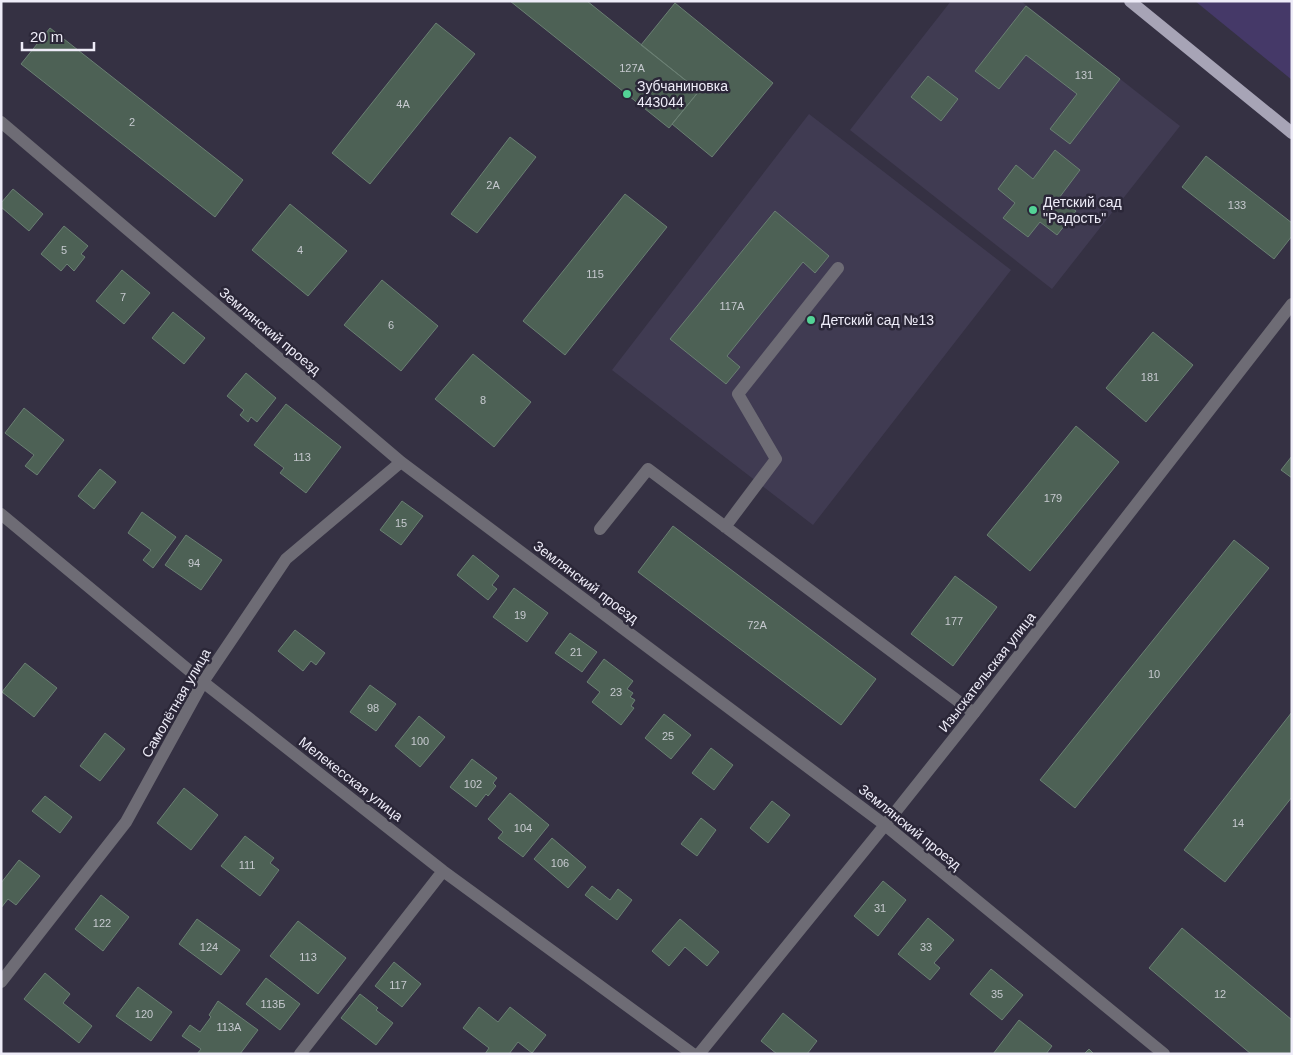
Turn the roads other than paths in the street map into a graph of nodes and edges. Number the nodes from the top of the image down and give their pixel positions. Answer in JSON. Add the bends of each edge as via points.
{"nodes":[{"id":1,"x":1130,"y":1,"type":"edge"},
{"id":2,"x":1,"y":122,"type":"edge"},
{"id":3,"x":1292,"y":133,"type":"edge"},
{"id":4,"x":838,"y":268,"type":"dead end"},
{"id":5,"x":1292,"y":304,"type":"edge"},
{"id":6,"x":401,"y":462,"type":"junction"},
{"id":7,"x":1,"y":514,"type":"edge"},
{"id":8,"x":725,"y":527,"type":"junction"},
{"id":9,"x":600,"y":529,"type":"dead end"},
{"id":10,"x":203,"y":682,"type":"junction"},
{"id":11,"x":974,"y":713,"type":"junction"},
{"id":12,"x":885,"y":825,"type":"junction"},
{"id":13,"x":443,"y":871,"type":"junction"},
{"id":14,"x":1,"y":982,"type":"edge"},
{"id":15,"x":300,"y":1054,"type":"edge"},
{"id":16,"x":693,"y":1054,"type":"edge"},
{"id":17,"x":699,"y":1054,"type":"edge"},
{"id":18,"x":1164,"y":1054,"type":"edge"}],
"edges":[{"from":1,"to":3,"type":"main road"},
{"from":2,"to":6,"type":"street","name":"Землянский проезд"},
{"from":4,"to":8,"type":"street","via":[[738,394],[776,459]]},
{"from":5,"to":11,"type":"street","name":"Изыскательская улица"},
{"from":6,"to":10,"type":"street","name":"Самолётная улица","via":[[286,559]]},
{"from":6,"to":12,"type":"street","name":"Землянский проезд"},
{"from":7,"to":10,"type":"street","name":"Мелекесская улица"},
{"from":8,"to":9,"type":"street","via":[[648,469]]},
{"from":8,"to":11,"type":"street"},
{"from":10,"to":13,"type":"street","name":"Мелекесская улица"},
{"from":10,"to":14,"type":"street","name":"Самолётная улица","via":[[126,822]]},
{"from":11,"to":12,"type":"street","name":"Изыскательская улица"},
{"from":12,"to":17,"type":"street","name":"Изыскательская улица"},
{"from":12,"to":18,"type":"street","name":"Землянский проезд"},
{"from":13,"to":15,"type":"street"},
{"from":13,"to":16,"type":"street","name":"Мелекесская улица"}]}
